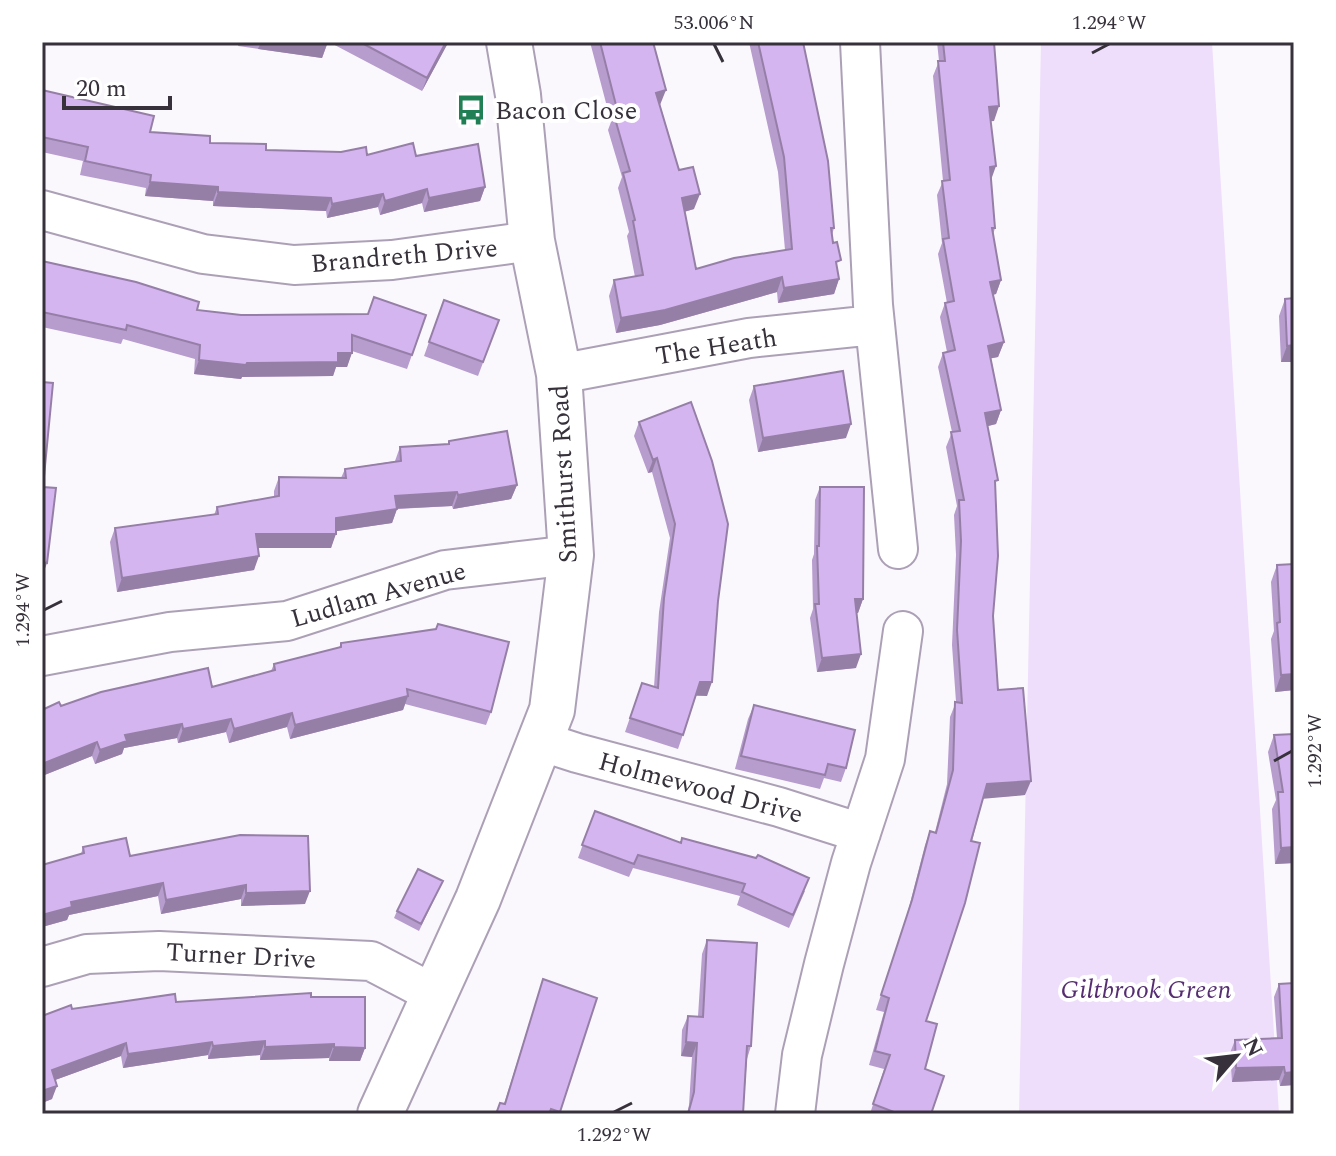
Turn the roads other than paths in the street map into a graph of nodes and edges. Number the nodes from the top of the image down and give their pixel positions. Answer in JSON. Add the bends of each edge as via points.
{"nodes":[{"id":1,"x":509,"y":42,"type":"edge"},
{"id":2,"x":860,"y":42,"type":"edge"},
{"id":3,"x":42,"y":210,"type":"edge"},
{"id":4,"x":532,"y":241,"type":"junction"},
{"id":5,"x":874,"y":325,"type":"junction"},
{"id":6,"x":559,"y":374,"type":"junction"},
{"id":7,"x":898,"y":549,"type":"dead end"},
{"id":8,"x":571,"y":555,"type":"junction"},
{"id":9,"x":903,"y":631,"type":"dead end"},
{"id":10,"x":42,"y":656,"type":"edge"},
{"id":11,"x":540,"y":741,"type":"junction"},
{"id":12,"x":861,"y":833,"type":"junction"},
{"id":13,"x":42,"y":967,"type":"edge"},
{"id":14,"x":434,"y":994,"type":"junction"},
{"id":15,"x":380,"y":1114,"type":"edge"},
{"id":16,"x":795,"y":1114,"type":"edge"}],
"edges":[{"from":1,"to":4,"type":"street","name":"Smithurst Road"},
{"from":2,"to":5,"type":"street"},
{"from":3,"to":4,"type":"street","name":"Brandreth Drive","via":[[203,254],[294,265],[392,260]]},
{"from":4,"to":6,"type":"street","name":"Smithurst Road"},
{"from":5,"to":6,"type":"street","name":"The Heath","via":[[749,338]]},
{"from":5,"to":7,"type":"street"},
{"from":6,"to":8,"type":"street","name":"Smithurst Road"},
{"from":8,"to":10,"type":"street","name":"Ludlam Avenue","via":[[445,570],[287,621],[170,632]]},
{"from":8,"to":11,"type":"street","name":"Smithurst Road","via":[[552,710]]},
{"from":9,"to":12,"type":"street","via":[[885,759]]},
{"from":11,"to":12,"type":"street","name":"Holmewood Drive"},
{"from":11,"to":14,"type":"street","name":"Smithurst Road"},
{"from":12,"to":16,"type":"street","via":[[802,1055]]},
{"from":13,"to":14,"type":"street","name":"Turner Drive","via":[[87,954],[159,951],[371,961]]},
{"from":14,"to":15,"type":"street","name":"Smithurst Road"}]}
